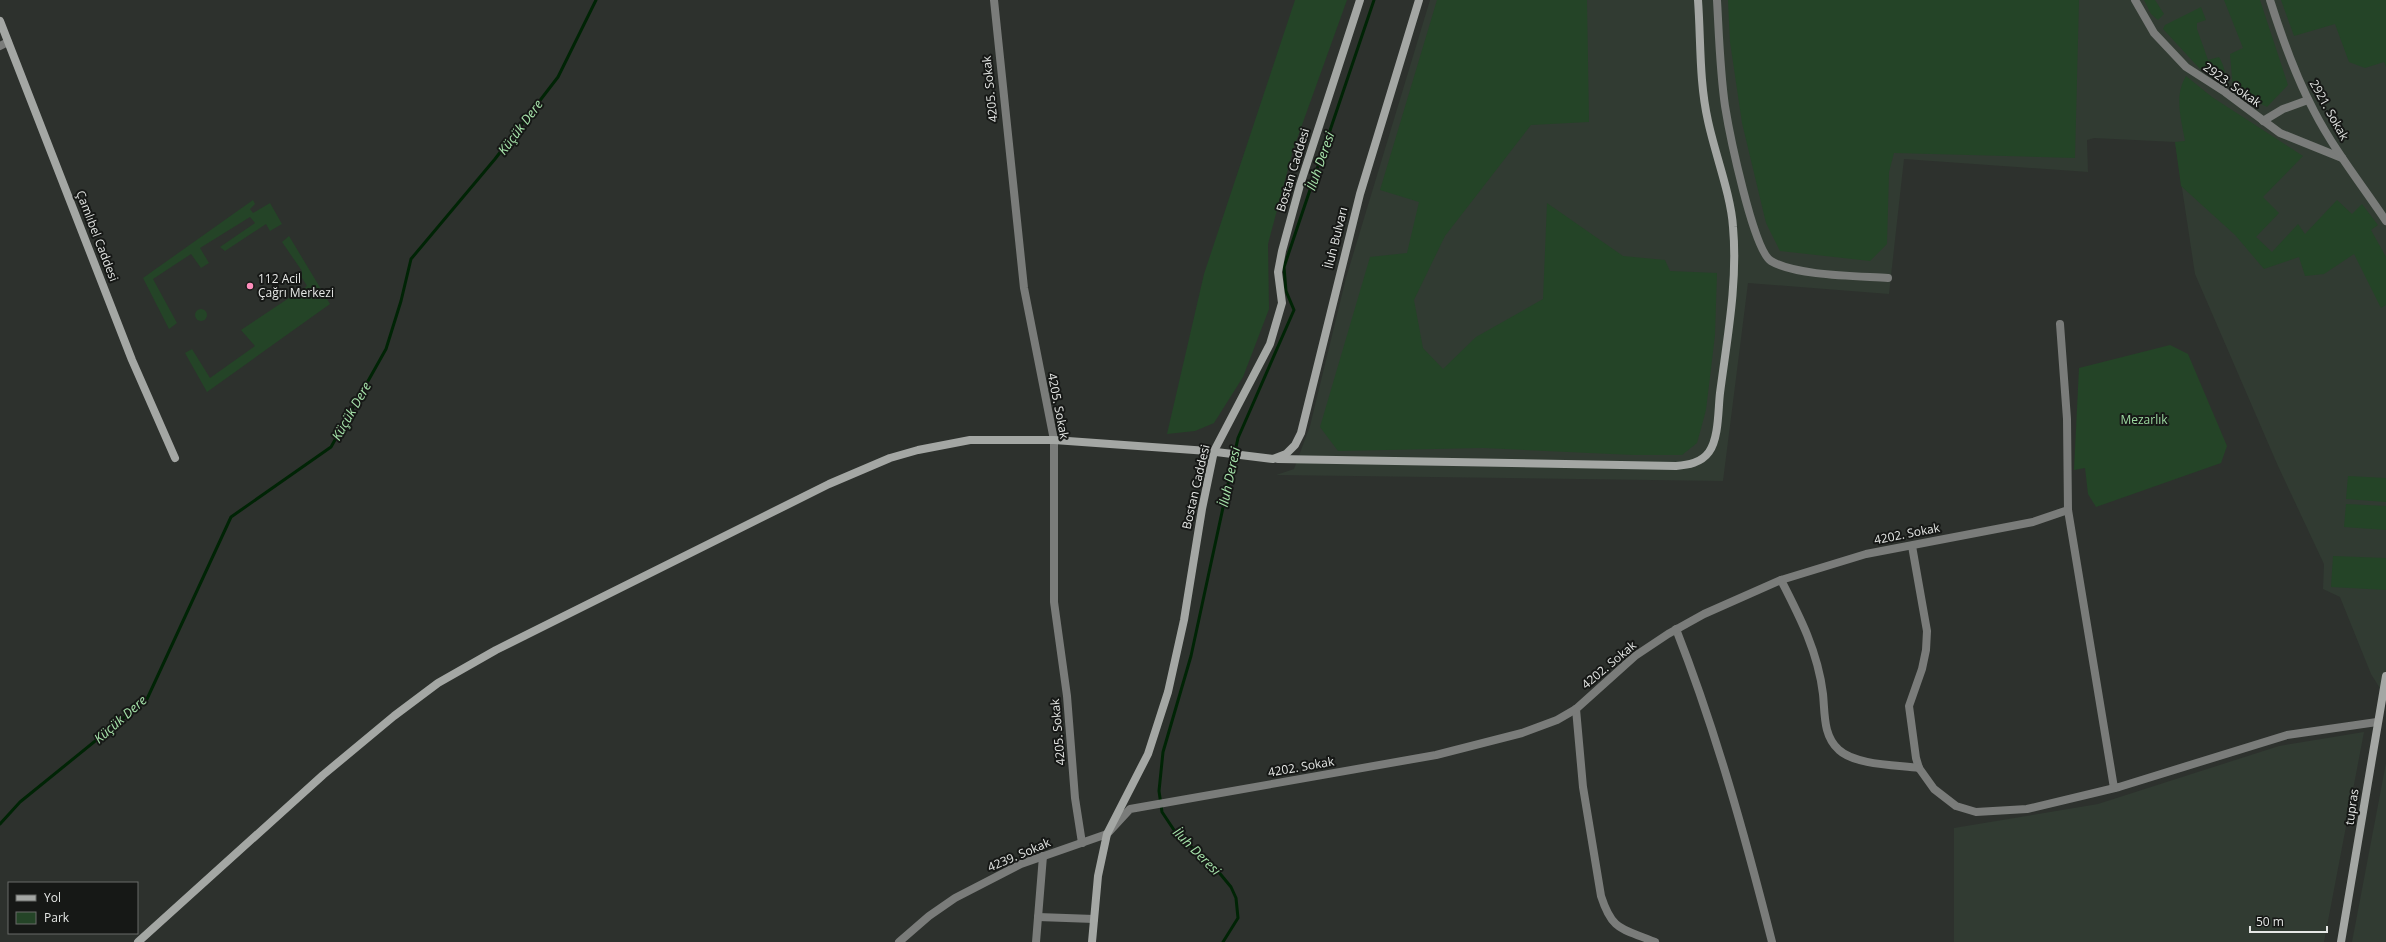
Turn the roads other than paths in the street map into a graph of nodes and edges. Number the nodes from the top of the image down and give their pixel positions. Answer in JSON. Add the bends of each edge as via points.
{"nodes":[{"id":1,"x":994,"y":0,"type":"edge"},
{"id":2,"x":1360,"y":0,"type":"edge"},
{"id":3,"x":1419,"y":0,"type":"edge"},
{"id":4,"x":1698,"y":0,"type":"edge"},
{"id":5,"x":1717,"y":0,"type":"edge"},
{"id":6,"x":2135,"y":0,"type":"edge"},
{"id":7,"x":2270,"y":0,"type":"edge"},
{"id":8,"x":0,"y":22,"type":"edge"},
{"id":9,"x":8,"y":42,"type":"junction"},
{"id":10,"x":0,"y":46,"type":"edge"},
{"id":11,"x":2308,"y":100,"type":"junction"},
{"id":12,"x":2263,"y":121,"type":"junction"},
{"id":13,"x":2342,"y":158,"type":"junction"},
{"id":14,"x":2386,"y":221,"type":"edge"},
{"id":15,"x":1888,"y":278,"type":"dead end"},
{"id":16,"x":2060,"y":324,"type":"dead end"},
{"id":17,"x":1054,"y":440,"type":"junction"},
{"id":18,"x":1218,"y":452,"type":"junction"},
{"id":19,"x":175,"y":458,"type":"dead end"},
{"id":20,"x":1273,"y":459,"type":"junction"},
{"id":21,"x":2068,"y":510,"type":"junction"},
{"id":22,"x":1912,"y":546,"type":"junction"},
{"id":23,"x":1781,"y":580,"type":"junction"},
{"id":24,"x":1676,"y":629,"type":"junction"},
{"id":25,"x":2386,"y":676,"type":"edge"},
{"id":26,"x":1576,"y":708,"type":"junction"},
{"id":27,"x":2377,"y":722,"type":"junction"},
{"id":28,"x":1919,"y":768,"type":"junction"},
{"id":29,"x":2114,"y":788,"type":"junction"},
{"id":30,"x":1154,"y":805,"type":"joint"},
{"id":31,"x":1107,"y":834,"type":"junction"},
{"id":32,"x":1082,"y":843,"type":"junction"},
{"id":33,"x":1043,"y":856,"type":"junction"},
{"id":34,"x":1038,"y":917,"type":"junction"},
{"id":35,"x":1094,"y":919,"type":"junction"},
{"id":36,"x":138,"y":942,"type":"edge"},
{"id":37,"x":899,"y":942,"type":"edge"},
{"id":38,"x":1036,"y":942,"type":"edge"},
{"id":39,"x":1092,"y":942,"type":"edge"},
{"id":40,"x":1655,"y":942,"type":"edge"},
{"id":41,"x":1772,"y":942,"type":"edge"},
{"id":42,"x":2341,"y":942,"type":"edge"}],
"edges":[{"from":1,"to":17,"type":"street","name":"4205. Sokak","via":[[1024,288]]},
{"from":2,"to":18,"type":"street","name":"Bostan Caddesi","via":[[1300,186],[1282,251],[1278,272],[1282,303],[1270,344]]},
{"from":3,"to":20,"type":"street","name":"İluh Bulvarı","via":[[1360,194],[1301,433],[1295,445],[1286,454]]},
{"from":4,"to":20,"type":"street","via":[[1701,80],[1735,243],[1733,283],[1718,410],[1712,445],[1705,456],[1690,465],[1676,466]]},
{"from":5,"to":15,"type":"street","via":[[1726,113],[1750,213],[1764,253],[1774,262],[1794,269]]},
{"from":6,"to":12,"type":"street","name":"2923. Sokak","via":[[2154,33],[2186,68],[2225,92]]},
{"from":7,"to":11,"type":"street","name":"2921. Sokak","via":[[2292,67]]},
{"from":8,"to":9,"type":"street","name":"Çamlıbel Caddesi"},
{"from":9,"to":10,"type":"street"},
{"from":9,"to":19,"type":"street","name":"Çamlıbel Caddesi","via":[[132,360]]},
{"from":11,"to":12,"type":"street","via":[[2283,109]]},
{"from":11,"to":13,"type":"street","name":"2921. Sokak"},
{"from":12,"to":13,"type":"street","name":"2923. Sokak","via":[[2280,133]]},
{"from":13,"to":14,"type":"street","name":"2921. Sokak"},
{"from":16,"to":21,"type":"street","via":[[2067,419]]},
{"from":17,"to":18,"type":"street"},
{"from":17,"to":32,"type":"street","name":"4205. Sokak","via":[[1054,602],[1067,696],[1075,798]]},
{"from":17,"to":36,"type":"street","via":[[970,440],[890,458],[828,484],[496,650],[438,683],[394,716],[323,775]]},
{"from":18,"to":20,"type":"street"},
{"from":18,"to":31,"type":"street","name":"Bostan Caddesi","via":[[1202,508],[1184,620],[1168,692],[1148,754]]},
{"from":21,"to":22,"type":"street","name":"4202. Sokak","via":[[2033,522]]},
{"from":21,"to":29,"type":"street"},
{"from":22,"to":23,"type":"street","name":"4202. Sokak","via":[[1866,554]]},
{"from":22,"to":28,"type":"street","via":[[1926,631],[1922,669],[1909,706]]},
{"from":23,"to":24,"type":"street","name":"4202. Sokak"},
{"from":23,"to":28,"type":"street","via":[[1806,630],[1818,662],[1825,722],[1831,741],[1840,752],[1857,760]]},
{"from":24,"to":26,"type":"street","name":"4202. Sokak","via":[[1635,656]]},
{"from":24,"to":41,"type":"street","via":[[1702,695],[1748,846]]},
{"from":25,"to":27,"type":"street","name":"tupras"},
{"from":26,"to":30,"type":"street","name":"4202. Sokak","via":[[1557,720],[1522,733],[1436,755]]},
{"from":26,"to":40,"type":"street","via":[[1583,787],[1601,896],[1606,912],[1620,930]]},
{"from":27,"to":29,"type":"street","via":[[2287,735]]},
{"from":27,"to":42,"type":"street","name":"tupras"},
{"from":28,"to":29,"type":"street","via":[[1945,799],[1956,806],[1976,812],[2028,809]]},
{"from":30,"to":31,"type":"street","name":"4239. Sokak","via":[[1130,809]]},
{"from":31,"to":32,"type":"street","name":"4239. Sokak"},
{"from":31,"to":35,"type":"street","name":"Bostan Caddesi","via":[[1098,876]]},
{"from":32,"to":33,"type":"street","name":"4239. Sokak"},
{"from":33,"to":34,"type":"street"},
{"from":33,"to":37,"type":"street","name":"4239. Sokak","via":[[1021,864],[955,898],[928,916]]},
{"from":34,"to":35,"type":"street"},
{"from":34,"to":38,"type":"street"},
{"from":35,"to":39,"type":"street","name":"Bostan Caddesi"}]}
